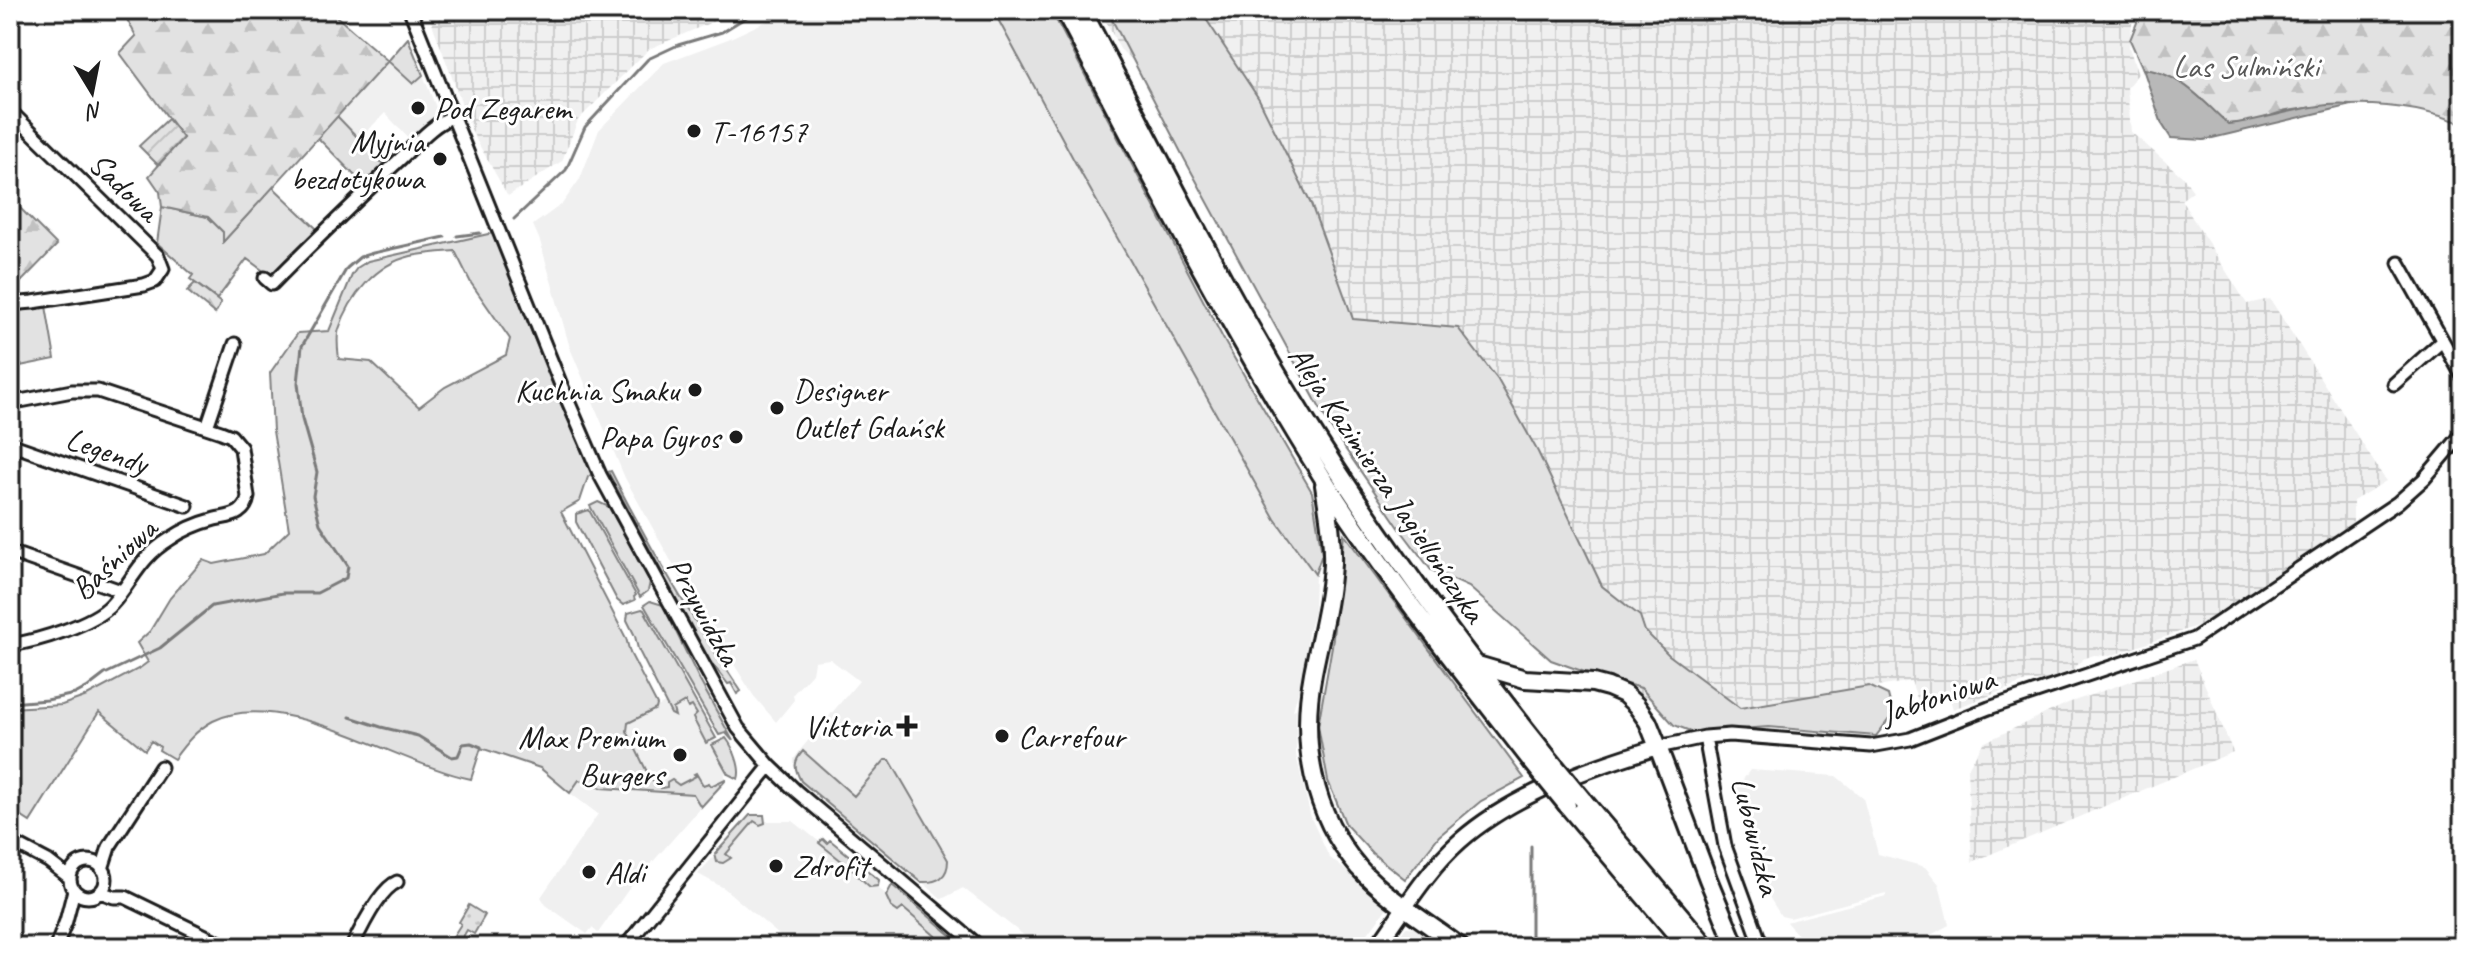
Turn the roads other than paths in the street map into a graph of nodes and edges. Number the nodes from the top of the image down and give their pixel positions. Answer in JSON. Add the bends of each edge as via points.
{"nodes":[{"id":1,"x":410,"y":10,"type":"edge"},
{"id":2,"x":1064,"y":10,"type":"edge"},
{"id":3,"x":1082,"y":10,"type":"edge"},
{"id":4,"x":10,"y":111,"type":"edge"},
{"id":5,"x":453,"y":117,"type":"junction"},
{"id":6,"x":2399,"y":263,"type":"dead end"},
{"id":7,"x":265,"y":278,"type":"dead end"},
{"id":8,"x":10,"y":304,"type":"edge"},
{"id":9,"x":2442,"y":341,"type":"junction"},
{"id":10,"x":235,"y":344,"type":"dead end"},
{"id":11,"x":2463,"y":377,"type":"edge"},
{"id":12,"x":2394,"y":384,"type":"dead end"},
{"id":13,"x":10,"y":403,"type":"edge"},
{"id":14,"x":207,"y":427,"type":"junction"},
{"id":15,"x":2463,"y":433,"type":"edge"},
{"id":16,"x":10,"y":444,"type":"edge"},
{"id":17,"x":1323,"y":478,"type":"junction"},
{"id":18,"x":187,"y":506,"type":"dead end"},
{"id":19,"x":10,"y":552,"type":"edge"},
{"id":20,"x":121,"y":591,"type":"junction"},
{"id":21,"x":10,"y":645,"type":"edge"},
{"id":22,"x":1474,"y":664,"type":"junction"},
{"id":23,"x":1705,"y":737,"type":"junction"},
{"id":24,"x":1658,"y":747,"type":"junction"},
{"id":25,"x":1539,"y":758,"type":"junction"},
{"id":26,"x":770,"y":766,"type":"junction"},
{"id":27,"x":161,"y":767,"type":"dead end"},
{"id":28,"x":1575,"y":802,"type":"junction"},
{"id":29,"x":10,"y":841,"type":"edge"},
{"id":30,"x":73,"y":872,"type":"junction"},
{"id":31,"x":100,"y":876,"type":"junction"},
{"id":32,"x":397,"y":882,"type":"dead end"},
{"id":33,"x":79,"y":894,"type":"junction"},
{"id":34,"x":1406,"y":907,"type":"junction"},
{"id":35,"x":56,"y":947,"type":"edge"},
{"id":36,"x":228,"y":947,"type":"edge"},
{"id":37,"x":352,"y":947,"type":"edge"},
{"id":38,"x":625,"y":947,"type":"edge"},
{"id":39,"x":980,"y":947,"type":"edge"},
{"id":40,"x":1377,"y":947,"type":"edge"},
{"id":41,"x":1460,"y":947,"type":"edge"},
{"id":42,"x":1687,"y":947,"type":"edge"},
{"id":43,"x":1707,"y":947,"type":"edge"},
{"id":44,"x":1736,"y":947,"type":"edge"},
{"id":45,"x":1762,"y":947,"type":"edge"}],
"edges":[{"from":1,"to":5,"type":"street","name":"Przywidzka"},
{"from":2,"to":17,"type":"highway","name":"Aleja Kazimierza Jagiellończyka","via":[[1202,270]]},
{"from":3,"to":22,"type":"highway","name":"Aleja Kazimierza Jagiellończyka","via":[[1300,411]]},
{"from":4,"to":8,"type":"street","name":"Sadowa","via":[[158,256],[163,269],[155,281],[144,285]]},
{"from":5,"to":7,"type":"street","via":[[422,139],[272,284]]},
{"from":5,"to":26,"type":"street","name":"Przywidzka","via":[[605,483],[738,728]]},
{"from":6,"to":9,"type":"street"},
{"from":9,"to":11,"type":"street"},
{"from":9,"to":12,"type":"street"},
{"from":10,"to":14,"type":"street"},
{"from":13,"to":14,"type":"street","name":"Baśniowa","via":[[98,391]]},
{"from":14,"to":20,"type":"street","name":"Baśniowa","via":[[238,442],[247,503],[237,514],[169,539]]},
{"from":15,"to":23,"type":"street","name":"Jabłoniowa","via":[[2397,503],[2204,634],[2168,649],[1886,745]]},
{"from":16,"to":18,"type":"street","name":"Legendy"},
{"from":17,"to":25,"type":"highway","name":"Aleja Kazimierza Jagiellończyka","via":[[1431,633]]},
{"from":17,"to":34,"type":"highway","via":[[1332,564],[1307,715],[1309,763],[1337,836],[1359,867]]},
{"from":19,"to":20,"type":"street"},
{"from":20,"to":21,"type":"street","name":"Baśniowa","via":[[102,615],[88,622]]},
{"from":22,"to":24,"type":"highway","via":[[1525,679],[1593,683],[1624,694],[1648,722]]},
{"from":22,"to":25,"type":"highway","name":"Aleja Kazimierza Jagiellończyka"},
{"from":23,"to":24,"type":"street","name":"Jabłoniowa"},
{"from":23,"to":45,"type":"street","name":"Lubowidzka","via":[[1725,846]]},
{"from":24,"to":34,"type":"main road","name":"Jabłoniowa","via":[[1576,776],[1495,815],[1459,842]]},
{"from":24,"to":44,"type":"highway"},
{"from":25,"to":28,"type":"highway","name":"Aleja Kazimierza Jagiellończyka","bridge":true},
{"from":26,"to":38,"type":"street"},
{"from":26,"to":39,"type":"street","name":"Przywidzka"},
{"from":27,"to":31,"type":"street","via":[[100,853]]},
{"from":28,"to":42,"type":"highway","name":"Aleja Kazimierza Jagiellończyka"},
{"from":28,"to":43,"type":"highway","name":"Aleja Kazimierza Jagiellończyka"},
{"from":29,"to":30,"type":"street"},
{"from":30,"to":31,"type":"street","via":[[83,862]]},
{"from":30,"to":33,"type":"street"},
{"from":31,"to":33,"type":"street","via":[[96,895]]},
{"from":31,"to":36,"type":"street","via":[[125,897]]},
{"from":32,"to":37,"type":"street","via":[[381,897]]},
{"from":33,"to":35,"type":"street"},
{"from":34,"to":40,"type":"main road","name":"Jabłoniowa"},
{"from":34,"to":41,"type":"highway"}]}
